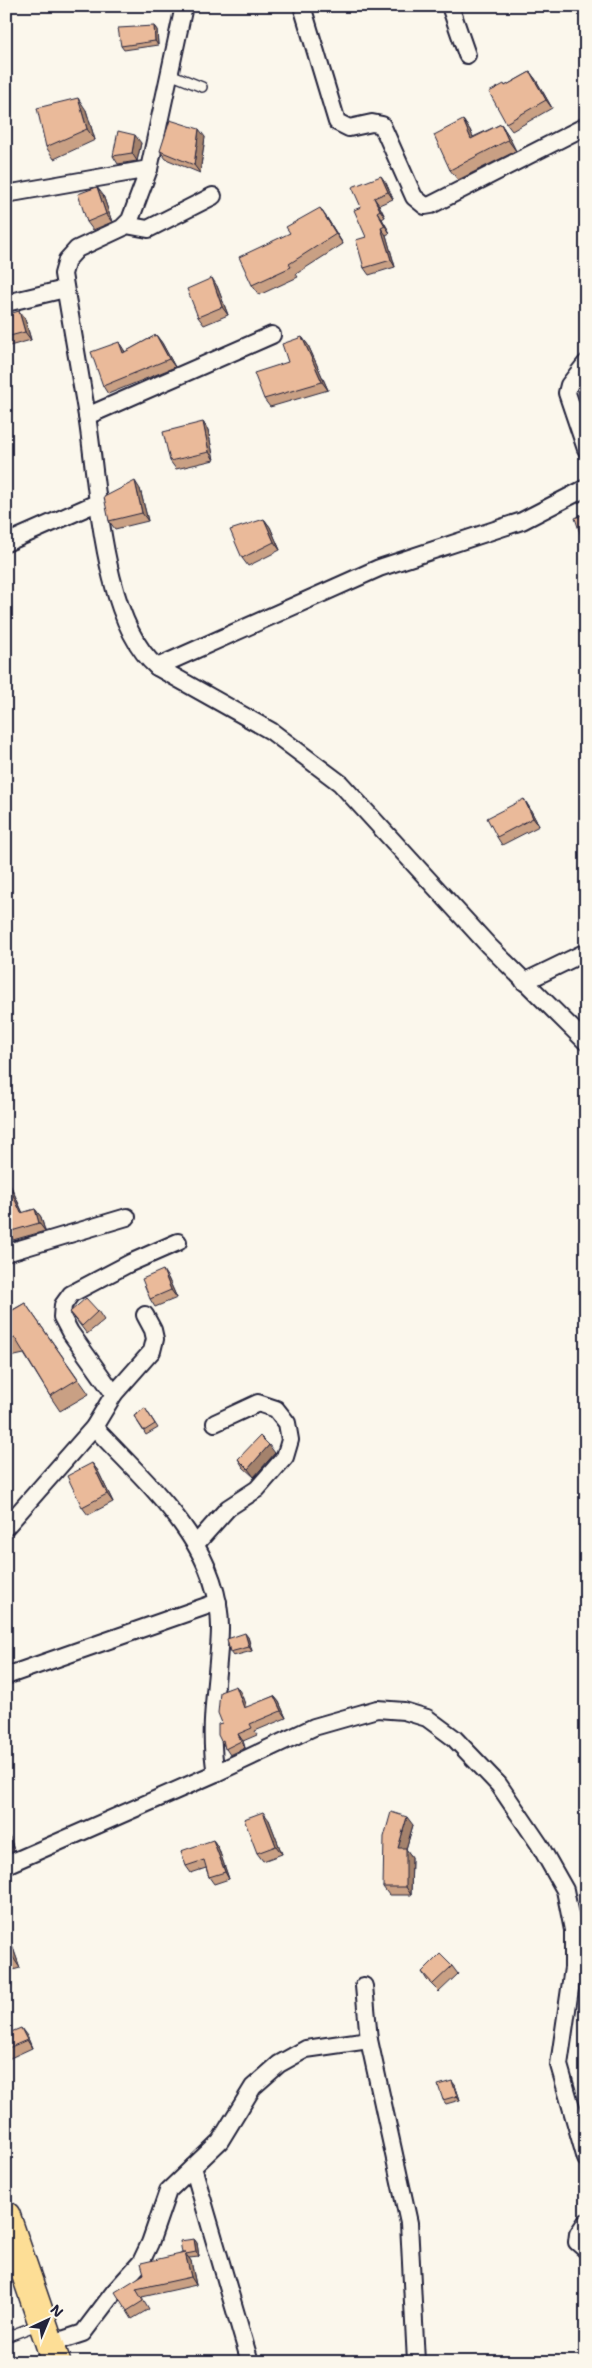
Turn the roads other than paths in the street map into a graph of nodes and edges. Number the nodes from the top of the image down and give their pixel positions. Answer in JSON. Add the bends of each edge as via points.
{"nodes":[{"id":1,"x":184,"y":6,"type":"edge"},
{"id":2,"x":302,"y":6,"type":"edge"},
{"id":3,"x":450,"y":6,"type":"edge"},
{"id":4,"x":467,"y":55,"type":"dead end"},
{"id":5,"x":170,"y":74,"type":"junction"},
{"id":6,"x":202,"y":87,"type":"dead end"},
{"id":7,"x":586,"y":126,"type":"edge"},
{"id":8,"x":149,"y":169,"type":"junction"},
{"id":9,"x":6,"y":194,"type":"edge"},
{"id":10,"x":213,"y":196,"type":"dead end"},
{"id":11,"x":126,"y":225,"type":"junction"},
{"id":12,"x":65,"y":289,"type":"junction"},
{"id":13,"x":6,"y":303,"type":"edge"},
{"id":14,"x":272,"y":335,"type":"dead end"},
{"id":15,"x":586,"y":363,"type":"edge"},
{"id":16,"x":87,"y":416,"type":"junction"},
{"id":17,"x":586,"y":449,"type":"edge"},
{"id":18,"x":586,"y":488,"type":"edge"},
{"id":19,"x":99,"y":502,"type":"junction"},
{"id":20,"x":6,"y":544,"type":"edge"},
{"id":21,"x":157,"y":667,"type":"junction"},
{"id":22,"x":586,"y":952,"type":"edge"},
{"id":23,"x":524,"y":982,"type":"junction"},
{"id":24,"x":586,"y":1042,"type":"edge"},
{"id":25,"x":126,"y":1217,"type":"dead end"},
{"id":26,"x":178,"y":1242,"type":"dead end"},
{"id":27,"x":6,"y":1253,"type":"edge"},
{"id":28,"x":145,"y":1315,"type":"dead end"},
{"id":29,"x":114,"y":1394,"type":"junction"},
{"id":30,"x":215,"y":1423,"type":"dead end"},
{"id":31,"x":94,"y":1428,"type":"junction"},
{"id":32,"x":6,"y":1527,"type":"edge"},
{"id":33,"x":196,"y":1544,"type":"junction"},
{"id":34,"x":218,"y":1602,"type":"junction"},
{"id":35,"x":6,"y":1676,"type":"edge"},
{"id":36,"x":216,"y":1774,"type":"junction"},
{"id":37,"x":6,"y":1864,"type":"edge"},
{"id":38,"x":573,"y":1930,"type":"junction"},
{"id":39,"x":586,"y":1947,"type":"edge"},
{"id":40,"x":364,"y":1986,"type":"dead end"},
{"id":41,"x":369,"y":2040,"type":"junction"},
{"id":42,"x":586,"y":2159,"type":"edge"},
{"id":43,"x":192,"y":2167,"type":"junction"},
{"id":44,"x":6,"y":2216,"type":"edge"},
{"id":45,"x":586,"y":2222,"type":"edge"},
{"id":46,"x":586,"y":2250,"type":"edge"},
{"id":47,"x":6,"y":2337,"type":"edge"},
{"id":48,"x":50,"y":2343,"type":"edge"},
{"id":49,"x":250,"y":2362,"type":"edge"},
{"id":50,"x":416,"y":2362,"type":"edge"}],
"edges":[{"from":1,"to":5,"type":"street"},
{"from":2,"to":7,"type":"street","via":[[337,122],[349,128],[372,122],[382,124],[414,197],[425,206]]},
{"from":3,"to":4,"type":"street"},
{"from":5,"to":6,"type":"lane"},
{"from":5,"to":8,"type":"street"},
{"from":8,"to":9,"type":"street"},
{"from":8,"to":11,"type":"street"},
{"from":10,"to":11,"type":"street","via":[[148,229]]},
{"from":11,"to":12,"type":"street","via":[[77,249],[67,260],[63,274]]},
{"from":12,"to":13,"type":"street"},
{"from":12,"to":16,"type":"street"},
{"from":14,"to":16,"type":"street"},
{"from":15,"to":17,"type":"street","via":[[569,384],[567,393]]},
{"from":16,"to":19,"type":"street"},
{"from":18,"to":21,"type":"street","via":[[522,521],[379,568]]},
{"from":19,"to":20,"type":"street"},
{"from":19,"to":21,"type":"street","via":[[110,567],[125,619],[147,659]]},
{"from":21,"to":23,"type":"street","via":[[271,731],[340,782]]},
{"from":22,"to":23,"type":"street"},
{"from":23,"to":24,"type":"street"},
{"from":25,"to":27,"type":"street"},
{"from":26,"to":29,"type":"street","via":[[71,1294],[63,1305],[62,1317],[70,1332]]},
{"from":28,"to":29,"type":"street","via":[[155,1339],[152,1351]]},
{"from":29,"to":31,"type":"street"},
{"from":30,"to":33,"type":"street","via":[[258,1403],[276,1409],[287,1423],[290,1440],[285,1457],[267,1478],[257,1489],[228,1508]]},
{"from":31,"to":32,"type":"street"},
{"from":31,"to":33,"type":"street","via":[[182,1522]]},
{"from":33,"to":34,"type":"street"},
{"from":34,"to":35,"type":"street"},
{"from":34,"to":36,"type":"street","via":[[220,1628],[211,1749]]},
{"from":36,"to":37,"type":"street"},
{"from":36,"to":38,"type":"street","via":[[314,1727],[377,1709],[404,1711],[427,1718],[454,1738],[498,1785],[539,1844],[565,1890]]},
{"from":38,"to":39,"type":"street"},
{"from":38,"to":42,"type":"street","via":[[573,1968],[559,2065]]},
{"from":40,"to":41,"type":"street"},
{"from":41,"to":43,"type":"street","via":[[306,2049],[280,2064],[253,2087],[220,2141]]},
{"from":41,"to":50,"type":"street","via":[[409,2224]]},
{"from":43,"to":48,"type":"street","via":[[168,2191],[150,2244],[140,2262],[83,2333]]},
{"from":43,"to":49,"type":"street"},
{"from":44,"to":48,"type":"highway"},
{"from":45,"to":46,"type":"street","via":[[578,2234],[578,2242]]},
{"from":47,"to":48,"type":"lane"}]}
